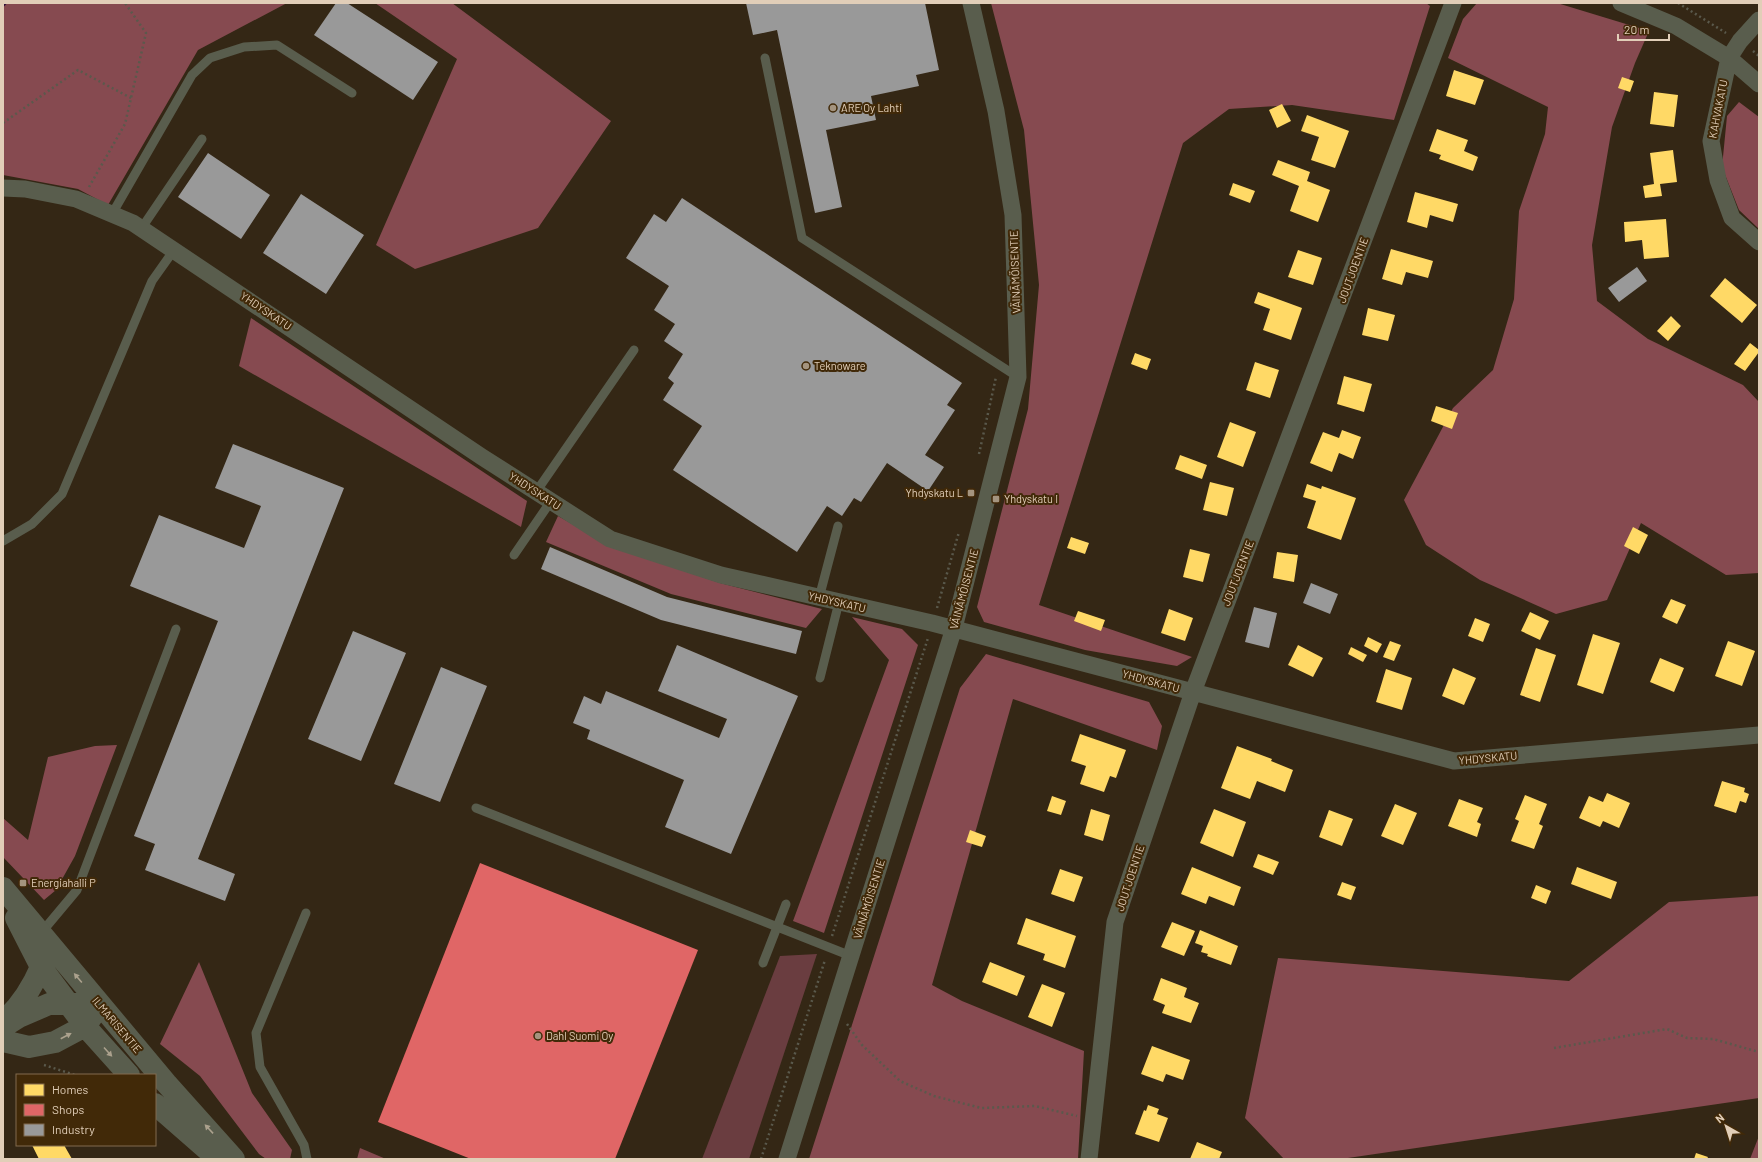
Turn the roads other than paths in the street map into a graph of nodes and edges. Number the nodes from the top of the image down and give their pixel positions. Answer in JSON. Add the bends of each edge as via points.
{"nodes":[{"id":1,"x":971,"y":3,"type":"edge"},
{"id":2,"x":1453,"y":3,"type":"edge"},
{"id":3,"x":1621,"y":3,"type":"edge"},
{"id":4,"x":1759,"y":20,"type":"edge"},
{"id":5,"x":764,"y":58,"type":"dead end"},
{"id":6,"x":1729,"y":58,"type":"junction"},
{"id":7,"x":1759,"y":84,"type":"edge"},
{"id":8,"x":352,"y":93,"type":"dead end"},
{"id":9,"x":202,"y":139,"type":"dead end"},
{"id":10,"x":3,"y":188,"type":"edge"},
{"id":11,"x":112,"y":214,"type":"junction"},
{"id":12,"x":141,"y":229,"type":"junction"},
{"id":13,"x":1759,"y":242,"type":"edge"},
{"id":14,"x":174,"y":250,"type":"junction"},
{"id":15,"x":634,"y":350,"type":"dead end"},
{"id":16,"x":1018,"y":377,"type":"junction"},
{"id":17,"x":536,"y":492,"type":"junction"},
{"id":18,"x":551,"y":502,"type":"junction"},
{"id":19,"x":838,"y":526,"type":"dead end"},
{"id":20,"x":3,"y":541,"type":"edge"},
{"id":21,"x":514,"y":555,"type":"dead end"},
{"id":22,"x":819,"y":598,"type":"junction"},
{"id":23,"x":839,"y":602,"type":"junction"},
{"id":24,"x":954,"y":628,"type":"junction"},
{"id":25,"x":176,"y":629,"type":"dead end"},
{"id":26,"x":820,"y":678,"type":"dead end"},
{"id":27,"x":1193,"y":692,"type":"junction"},
{"id":28,"x":1759,"y":735,"type":"edge"},
{"id":29,"x":476,"y":808,"type":"dead end"},
{"id":30,"x":3,"y":888,"type":"edge"},
{"id":31,"x":3,"y":892,"type":"edge"},
{"id":32,"x":786,"y":904,"type":"dead end"},
{"id":33,"x":306,"y":913,"type":"dead end"},
{"id":34,"x":777,"y":928,"type":"junction"},
{"id":35,"x":34,"y":936,"type":"junction"},
{"id":36,"x":851,"y":956,"type":"junction"},
{"id":37,"x":763,"y":963,"type":"dead end"},
{"id":38,"x":41,"y":967,"type":"junction"},
{"id":39,"x":69,"y":1004,"type":"junction"},
{"id":40,"x":101,"y":1005,"type":"junction"},
{"id":41,"x":3,"y":1022,"type":"edge"},
{"id":42,"x":85,"y":1026,"type":"junction"},
{"id":43,"x":3,"y":1027,"type":"edge"},
{"id":44,"x":3,"y":1041,"type":"edge"},
{"id":45,"x":128,"y":1074,"type":"edge"},
{"id":46,"x":156,"y":1105,"type":"edge"},
{"id":47,"x":218,"y":1159,"type":"edge"},
{"id":48,"x":234,"y":1159,"type":"edge"},
{"id":49,"x":307,"y":1159,"type":"edge"},
{"id":50,"x":787,"y":1159,"type":"edge"},
{"id":51,"x":1089,"y":1159,"type":"edge"}],
"edges":[{"from":1,"to":16,"type":"street","name":"VÄINÄMÖISENTIE","via":[[996,111],[1013,215]]},
{"from":2,"to":27,"type":"street","name":"JOUTJOENTIE"},
{"from":3,"to":6,"type":"street","via":[[1676,26]]},
{"from":4,"to":6,"type":"street","name":"KAHVAKATU"},
{"from":5,"to":16,"type":"lane","via":[[802,238]]},
{"from":6,"to":7,"type":"street"},
{"from":6,"to":13,"type":"street","name":"KAHVAKATU","via":[[1711,141],[1716,172],[1732,218]]},
{"from":8,"to":11,"type":"lane","via":[[277,45],[244,47],[210,58],[192,75]]},
{"from":9,"to":12,"type":"lane"},
{"from":10,"to":11,"type":"street","name":"YHDYSKATU","via":[[25,189],[80,201]]},
{"from":11,"to":12,"type":"street","name":"YHDYSKATU"},
{"from":12,"to":14,"type":"street","name":"YHDYSKATU"},
{"from":14,"to":17,"type":"street","name":"YHDYSKATU"},
{"from":14,"to":20,"type":"lane","via":[[152,281],[62,494],[32,524]]},
{"from":15,"to":17,"type":"lane"},
{"from":16,"to":24,"type":"street","name":"VÄINÄMÖISENTIE"},
{"from":17,"to":18,"type":"street","name":"YHDYSKATU"},
{"from":18,"to":21,"type":"lane"},
{"from":18,"to":22,"type":"street","name":"YHDYSKATU","via":[[610,539],[721,575]]},
{"from":19,"to":22,"type":"lane"},
{"from":22,"to":23,"type":"street","name":"YHDYSKATU"},
{"from":23,"to":24,"type":"street","name":"YHDYSKATU"},
{"from":23,"to":26,"type":"lane"},
{"from":24,"to":27,"type":"street","name":"YHDYSKATU"},
{"from":24,"to":36,"type":"street","name":"VÄINÄMÖISENTIE"},
{"from":25,"to":35,"type":"lane","via":[[77,890]]},
{"from":27,"to":28,"type":"street","name":"YHDYSKATU","via":[[1454,761]]},
{"from":27,"to":51,"type":"street","name":"JOUTJOENTIE","via":[[1115,922]]},
{"from":29,"to":34,"type":"lane"},
{"from":30,"to":35,"type":"street","name":"ILMARISENTIE"},
{"from":31,"to":35,"type":"street","name":"ILMARISENTIE"},
{"from":32,"to":34,"type":"lane"},
{"from":33,"to":49,"type":"lane","via":[[256,1033],[260,1067],[304,1144]]},
{"from":34,"to":36,"type":"lane"},
{"from":34,"to":37,"type":"lane"},
{"from":35,"to":38,"type":"street","name":"ILMARISENTIE"},
{"from":40,"to":35,"type":"street","name":"ILMARISENTIE","one_way":true},
{"from":36,"to":50,"type":"street","name":"VÄINÄMÖISENTIE"},
{"from":38,"to":39,"type":"street","name":"ILMARISENTIE"},
{"from":38,"to":41,"type":"street","via":[[31,990]]},
{"from":39,"to":40,"type":"street"},
{"from":39,"to":42,"type":"street","name":"ILMARISENTIE"},
{"from":39,"to":43,"type":"street","via":[[49,1004]]},
{"from":40,"to":42,"type":"street"},
{"from":48,"to":40,"type":"street","name":"ILMARISENTIE","one_way":true},
{"from":44,"to":42,"type":"street","one_way":true,"via":[[29,1047],[55,1042]]},
{"from":42,"to":45,"type":"street","name":"ILMARISENTIE","one_way":true},
{"from":46,"to":47,"type":"street"}]}
